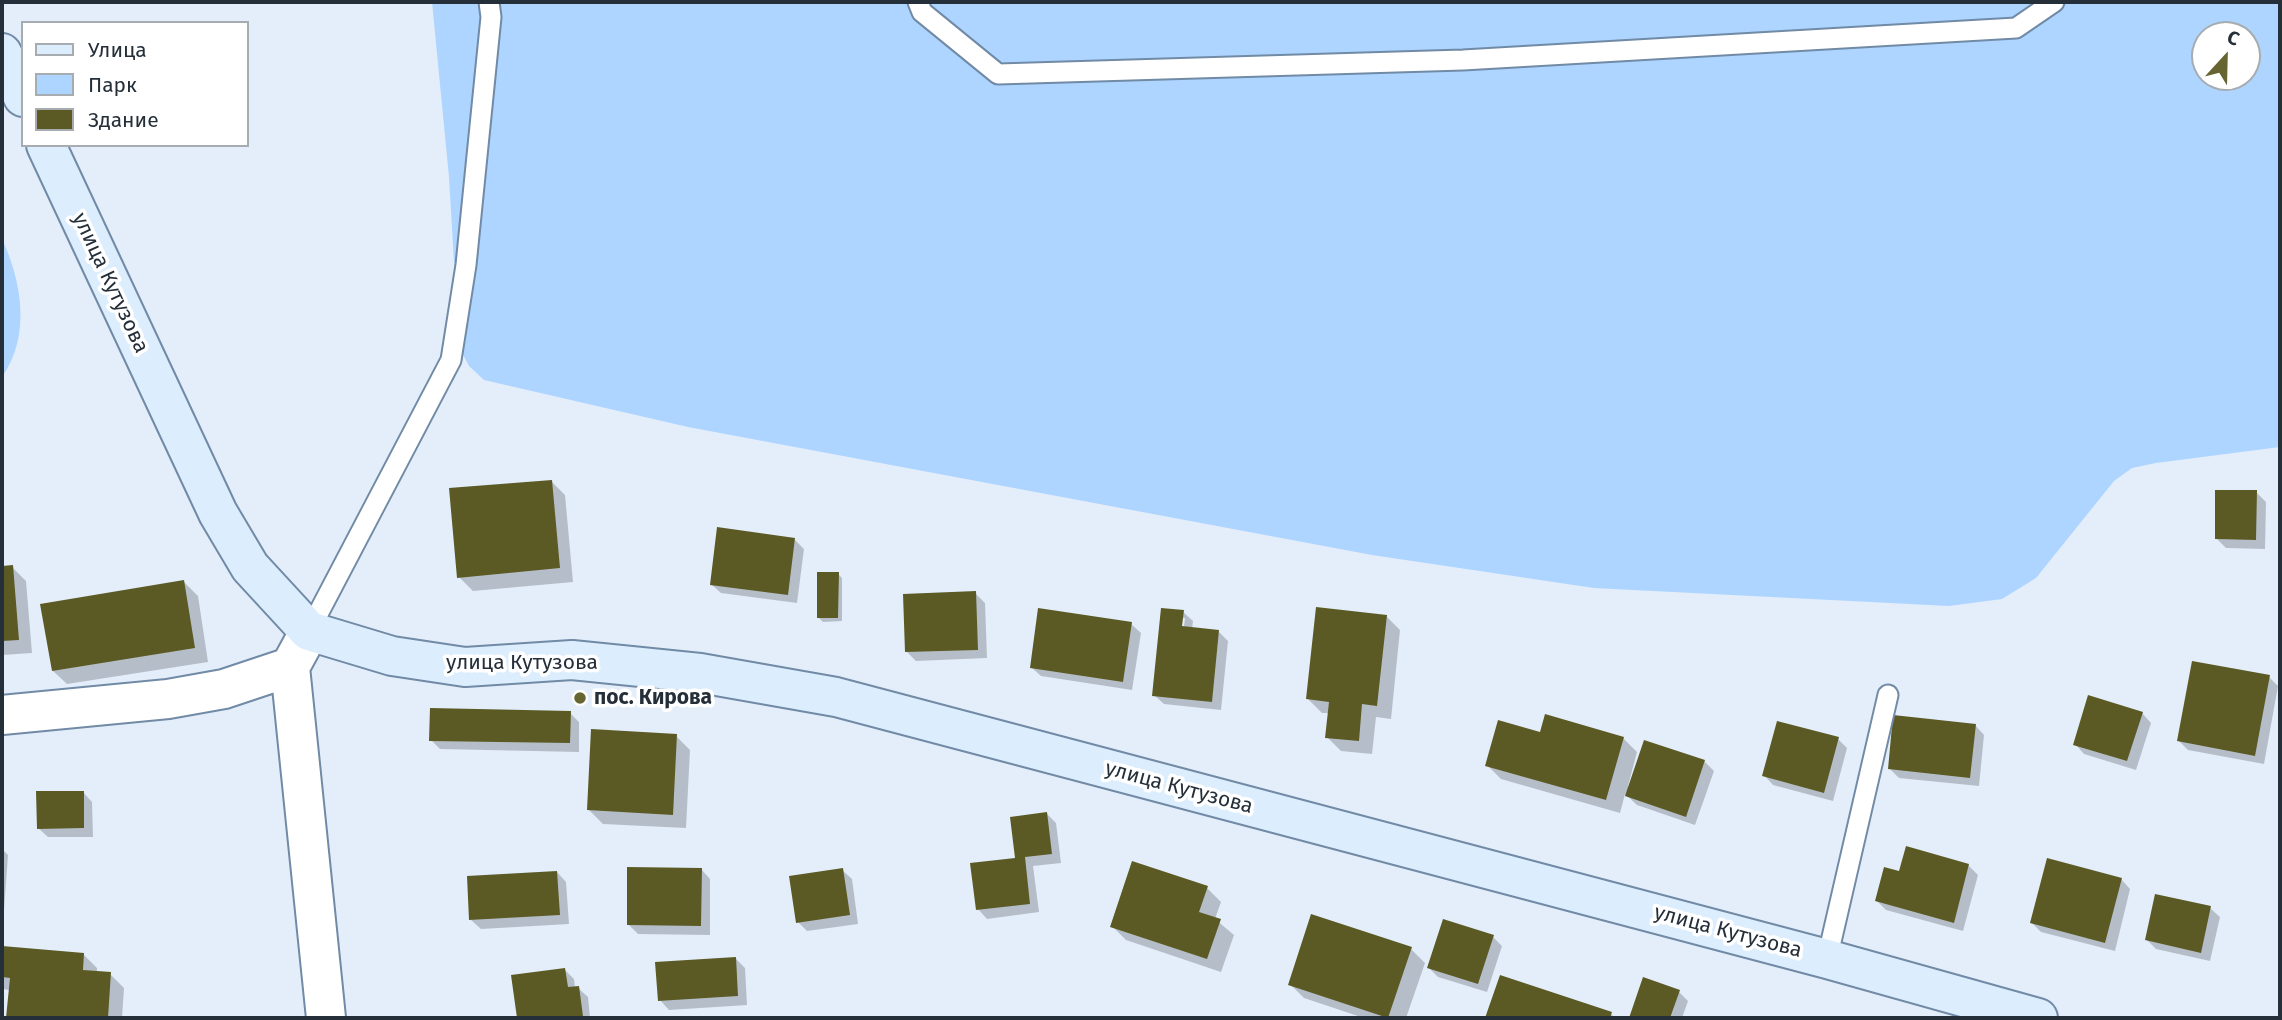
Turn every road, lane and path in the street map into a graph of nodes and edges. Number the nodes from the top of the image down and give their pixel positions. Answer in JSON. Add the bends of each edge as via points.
{"nodes":[{"id":1,"x":489,"y":2,"type":"edge"},
{"id":2,"x":918,"y":2,"type":"edge"},
{"id":3,"x":2054,"y":2,"type":"edge"},
{"id":4,"x":2,"y":53,"type":"edge"},
{"id":5,"x":21,"y":93,"type":"edge"},
{"id":6,"x":47,"y":147,"type":"edge"},
{"id":7,"x":309,"y":631,"type":"junction"},
{"id":8,"x":290,"y":667,"type":"junction"},
{"id":9,"x":1888,"y":695,"type":"dead end"},
{"id":10,"x":2,"y":715,"type":"edge"},
{"id":11,"x":1827,"y":959,"type":"junction"},
{"id":12,"x":326,"y":1018,"type":"edge"},
{"id":13,"x":2038,"y":1018,"type":"edge"}],
"edges":[{"from":1,"to":7,"type":"lane","via":[[466,265],[452,360]]},
{"from":2,"to":3,"type":"lane","via":[[922,12],[998,74],[1463,60],[2016,28]]},
{"from":4,"to":5,"type":"main road"},
{"from":6,"to":7,"type":"main road","name":"улица Кутузова","via":[[218,513],[250,567]]},
{"from":7,"to":8,"type":"street"},
{"from":7,"to":11,"type":"main road","name":"улица Кутузова","via":[[391,656],[464,667],[572,660],[701,673],[836,697]]},
{"from":8,"to":10,"type":"street","via":[[224,689],[167,699]]},
{"from":8,"to":12,"type":"street"},
{"from":9,"to":11,"type":"lane"},
{"from":11,"to":13,"type":"main road","name":"улица Кутузова"}]}
